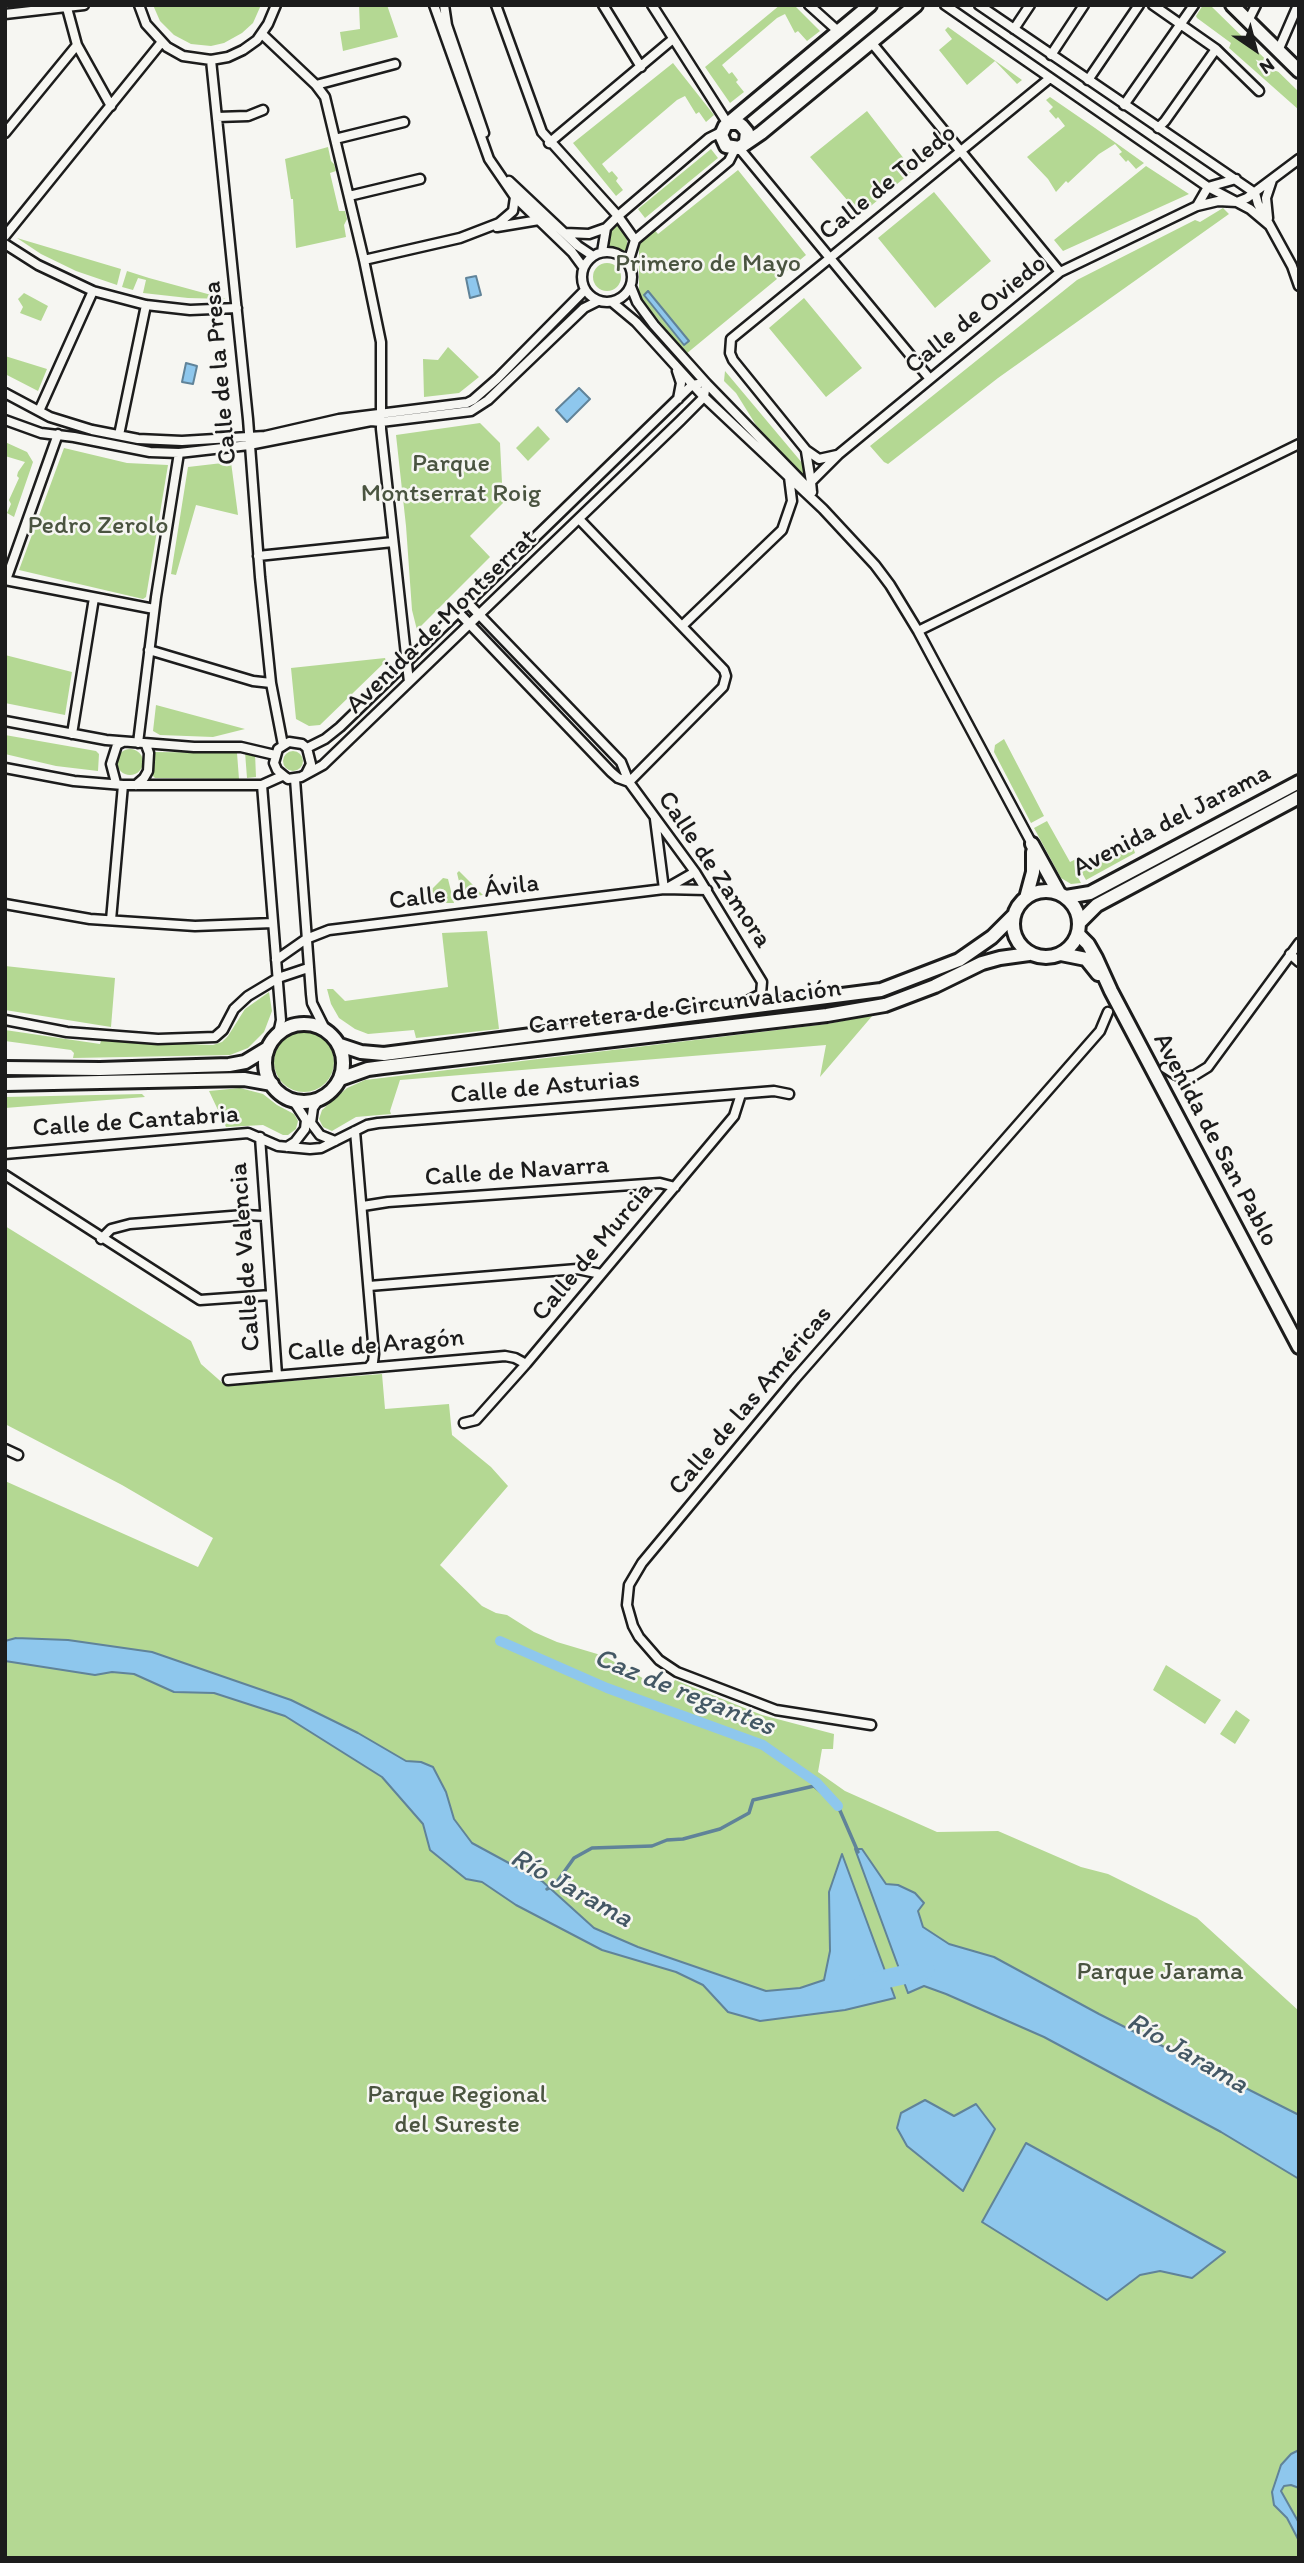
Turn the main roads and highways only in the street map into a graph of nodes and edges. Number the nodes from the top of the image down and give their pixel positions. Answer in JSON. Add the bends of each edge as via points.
{"nodes":[{"id":1,"x":870,"y":5,"type":"edge"},
{"id":2,"x":916,"y":5,"type":"edge"},
{"id":3,"x":1232,"y":5,"type":"edge"},
{"id":4,"x":1299,"y":71,"type":"edge"},
{"id":5,"x":726,"y":126,"type":"junction"},
{"id":6,"x":740,"y":146,"type":"junction"},
{"id":7,"x":1299,"y":782,"type":"edge"},
{"id":8,"x":1299,"y":797,"type":"edge"},
{"id":9,"x":1062,"y":895,"type":"junction"},
{"id":10,"x":1026,"y":898,"type":"junction"},
{"id":11,"x":1013,"y":916,"type":"junction"},
{"id":12,"x":1079,"y":928,"type":"junction"},
{"id":13,"x":1029,"y":954,"type":"junction"},
{"id":14,"x":1060,"y":954,"type":"junction"},
{"id":15,"x":1111,"y":991,"type":"junction"},
{"id":16,"x":340,"y":1045,"type":"junction"},
{"id":17,"x":268,"y":1048,"type":"junction"},
{"id":18,"x":5,"y":1068,"type":"edge"},
{"id":19,"x":340,"y":1079,"type":"junction"},
{"id":20,"x":5,"y":1084,"type":"edge"},
{"id":21,"x":272,"y":1084,"type":"junction"},
{"id":22,"x":1299,"y":1347,"type":"edge"}],
"edges":[{"from":1,"to":5,"type":"main road"},
{"from":2,"to":6,"type":"main road"},
{"from":3,"to":4,"type":"main road"},
{"from":5,"to":6,"type":"main road","via":[[724,144]]},
{"from":5,"to":6,"type":"main road","via":[[738,123],[744,128]]},
{"from":7,"to":9,"type":"main road","name":"Avenida del Jarama","via":[[1090,893]]},
{"from":8,"to":12,"type":"main road","name":"Avenida del Jarama","via":[[1097,905]]},
{"from":9,"to":10,"type":"main road","via":[[1041,891]]},
{"from":9,"to":10,"type":"main road","via":[[1032,844],[1033,872]]},
{"from":9,"to":12,"type":"main road","via":[[1075,909]]},
{"from":10,"to":11,"type":"main road"},
{"from":11,"to":13,"type":"main road","via":[[1015,937]]},
{"from":11,"to":16,"type":"main road","name":"Carretera de Circunvalación","via":[[959,960],[881,990],[384,1054]]},
{"from":12,"to":14,"type":"main road","via":[[1068,949]]},
{"from":12,"to":15,"type":"main road","name":"Avenida de San Pablo"},
{"from":13,"to":14,"type":"main road","via":[[1050,958]]},
{"from":13,"to":19,"type":"main road","name":"Carretera de Circunvalación","via":[[982,963],[885,1005],[368,1069]]},
{"from":14,"to":15,"type":"main road","name":"Avenida de San Pablo","via":[[1086,959]]},
{"from":15,"to":22,"type":"main road","name":"Avenida de San Pablo"},
{"from":16,"to":17,"type":"main road","via":[[325,1029],[300,1023],[278,1034]]},
{"from":16,"to":19,"type":"main road","via":[[344,1068]]},
{"from":17,"to":18,"type":"main road","via":[[245,1062],[229,1065]]},
{"from":17,"to":21,"type":"main road","via":[[265,1060]]},
{"from":19,"to":21,"type":"main road","via":[[328,1094],[311,1101],[293,1100]]},
{"from":20,"to":21,"type":"main road","via":[[244,1079]]}]}
